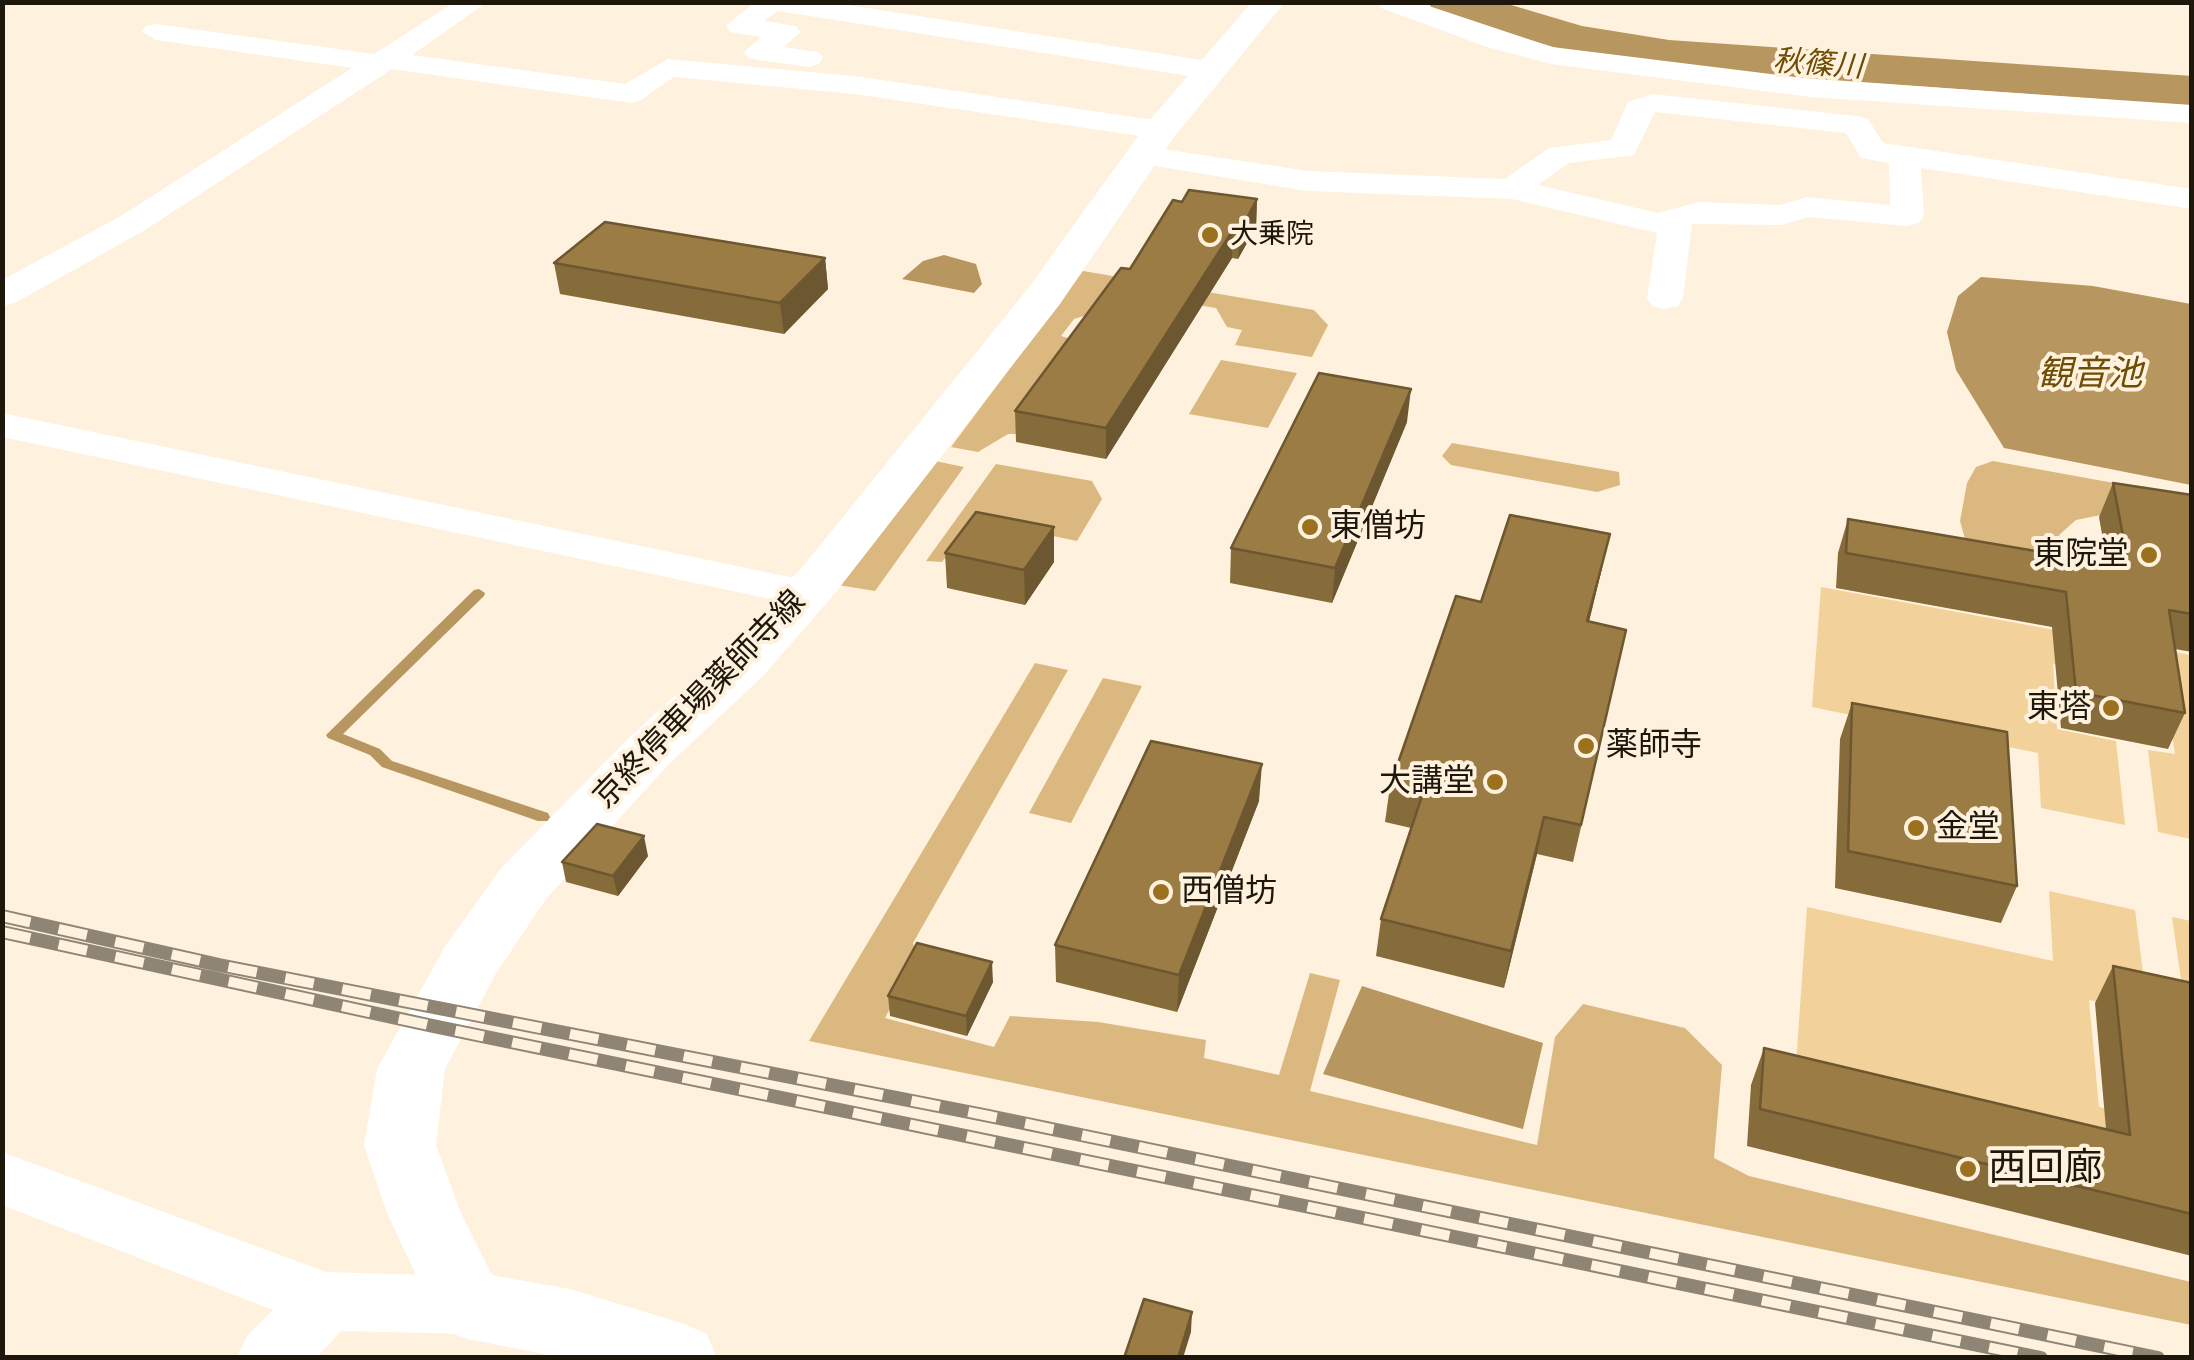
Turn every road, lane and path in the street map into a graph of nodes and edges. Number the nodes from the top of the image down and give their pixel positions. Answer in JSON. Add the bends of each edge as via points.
{"nodes":[{"id":1,"x":474,"y":2,"type":"edge"},
{"id":2,"x":773,"y":2,"type":"edge"},
{"id":3,"x":1270,"y":2,"type":"edge"},
{"id":4,"x":1390,"y":2,"type":"edge"},
{"id":5,"x":986,"y":12,"type":"dead end"},
{"id":6,"x":930,"y":26,"type":"junction"},
{"id":7,"x":156,"y":32,"type":"dead end"},
{"id":8,"x":964,"y":32,"type":"junction"},
{"id":9,"x":384,"y":62,"type":"junction"},
{"id":10,"x":1208,"y":70,"type":"junction"},
{"id":11,"x":810,"y":81,"type":"junction"},
{"id":12,"x":854,"y":85,"type":"junction"},
{"id":13,"x":2192,"y":114,"type":"edge"},
{"id":14,"x":1152,"y":142,"type":"junction"},
{"id":15,"x":1905,"y":158,"type":"junction"},
{"id":16,"x":1512,"y":189,"type":"junction"},
{"id":17,"x":2192,"y":199,"type":"edge"},
{"id":18,"x":1907,"y":216,"type":"junction"},
{"id":19,"x":1676,"y":221,"type":"junction"},
{"id":20,"x":1925,"y":250,"type":"dead end"},
{"id":21,"x":2,"y":295,"type":"edge"},
{"id":22,"x":1665,"y":298,"type":"dead end"},
{"id":23,"x":2,"y":424,"type":"edge"},
{"id":24,"x":804,"y":593,"type":"junction"},
{"id":25,"x":2,"y":1178,"type":"edge"},
{"id":26,"x":326,"y":1301,"type":"junction"},
{"id":27,"x":468,"y":1305,"type":"junction"},
{"id":28,"x":271,"y":1358,"type":"edge"},
{"id":29,"x":678,"y":1358,"type":"edge"}],
"edges":[{"from":1,"to":9,"type":"street"},
{"from":2,"to":6,"type":"street"},
{"from":2,"to":11,"type":"street","via":[[740,26],[786,32],[758,52],[834,60]]},
{"from":3,"to":10,"type":"main road","name":"京終停車場薬師寺線"},
{"from":4,"to":13,"type":"street","via":[[1520,48],[1590,60],[1810,88]]},
{"from":5,"to":8,"type":"street"},
{"from":6,"to":8,"type":"street"},
{"from":6,"to":12,"type":"street"},
{"from":7,"to":9,"type":"street"},
{"from":8,"to":10,"type":"street"},
{"from":9,"to":11,"type":"street","via":[[630,94],[668,68]]},
{"from":9,"to":21,"type":"street","via":[[132,222]]},
{"from":10,"to":14,"type":"main road","name":"京終停車場薬師寺線"},
{"from":11,"to":12,"type":"street"},
{"from":12,"to":14,"type":"street"},
{"from":14,"to":16,"type":"street","via":[[1308,181]]},
{"from":14,"to":24,"type":"main road","name":"京終停車場薬師寺線","via":[[1045,295]]},
{"from":15,"to":16,"type":"street","via":[[1872,151],[1857,125],[1652,103],[1639,108],[1623,148],[1560,156]]},
{"from":15,"to":17,"type":"street"},
{"from":15,"to":18,"type":"street"},
{"from":16,"to":19,"type":"street","via":[[1658,224]]},
{"from":18,"to":19,"type":"street","via":[[1807,206],[1782,215],[1715,212]]},
{"from":18,"to":20,"type":"street","via":[[1920,222]]},
{"from":19,"to":22,"type":"street"},
{"from":23,"to":24,"type":"street"},
{"from":24,"to":27,"type":"main road","name":"京終停車場薬師寺線","via":[[744,664],[648,752],[524,883],[469,962],[411,1069],[400,1145]]},
{"from":25,"to":26,"type":"street"},
{"from":26,"to":27,"type":"street"},
{"from":26,"to":28,"type":"street"},
{"from":27,"to":29,"type":"main road","via":[[570,1324]]}]}
